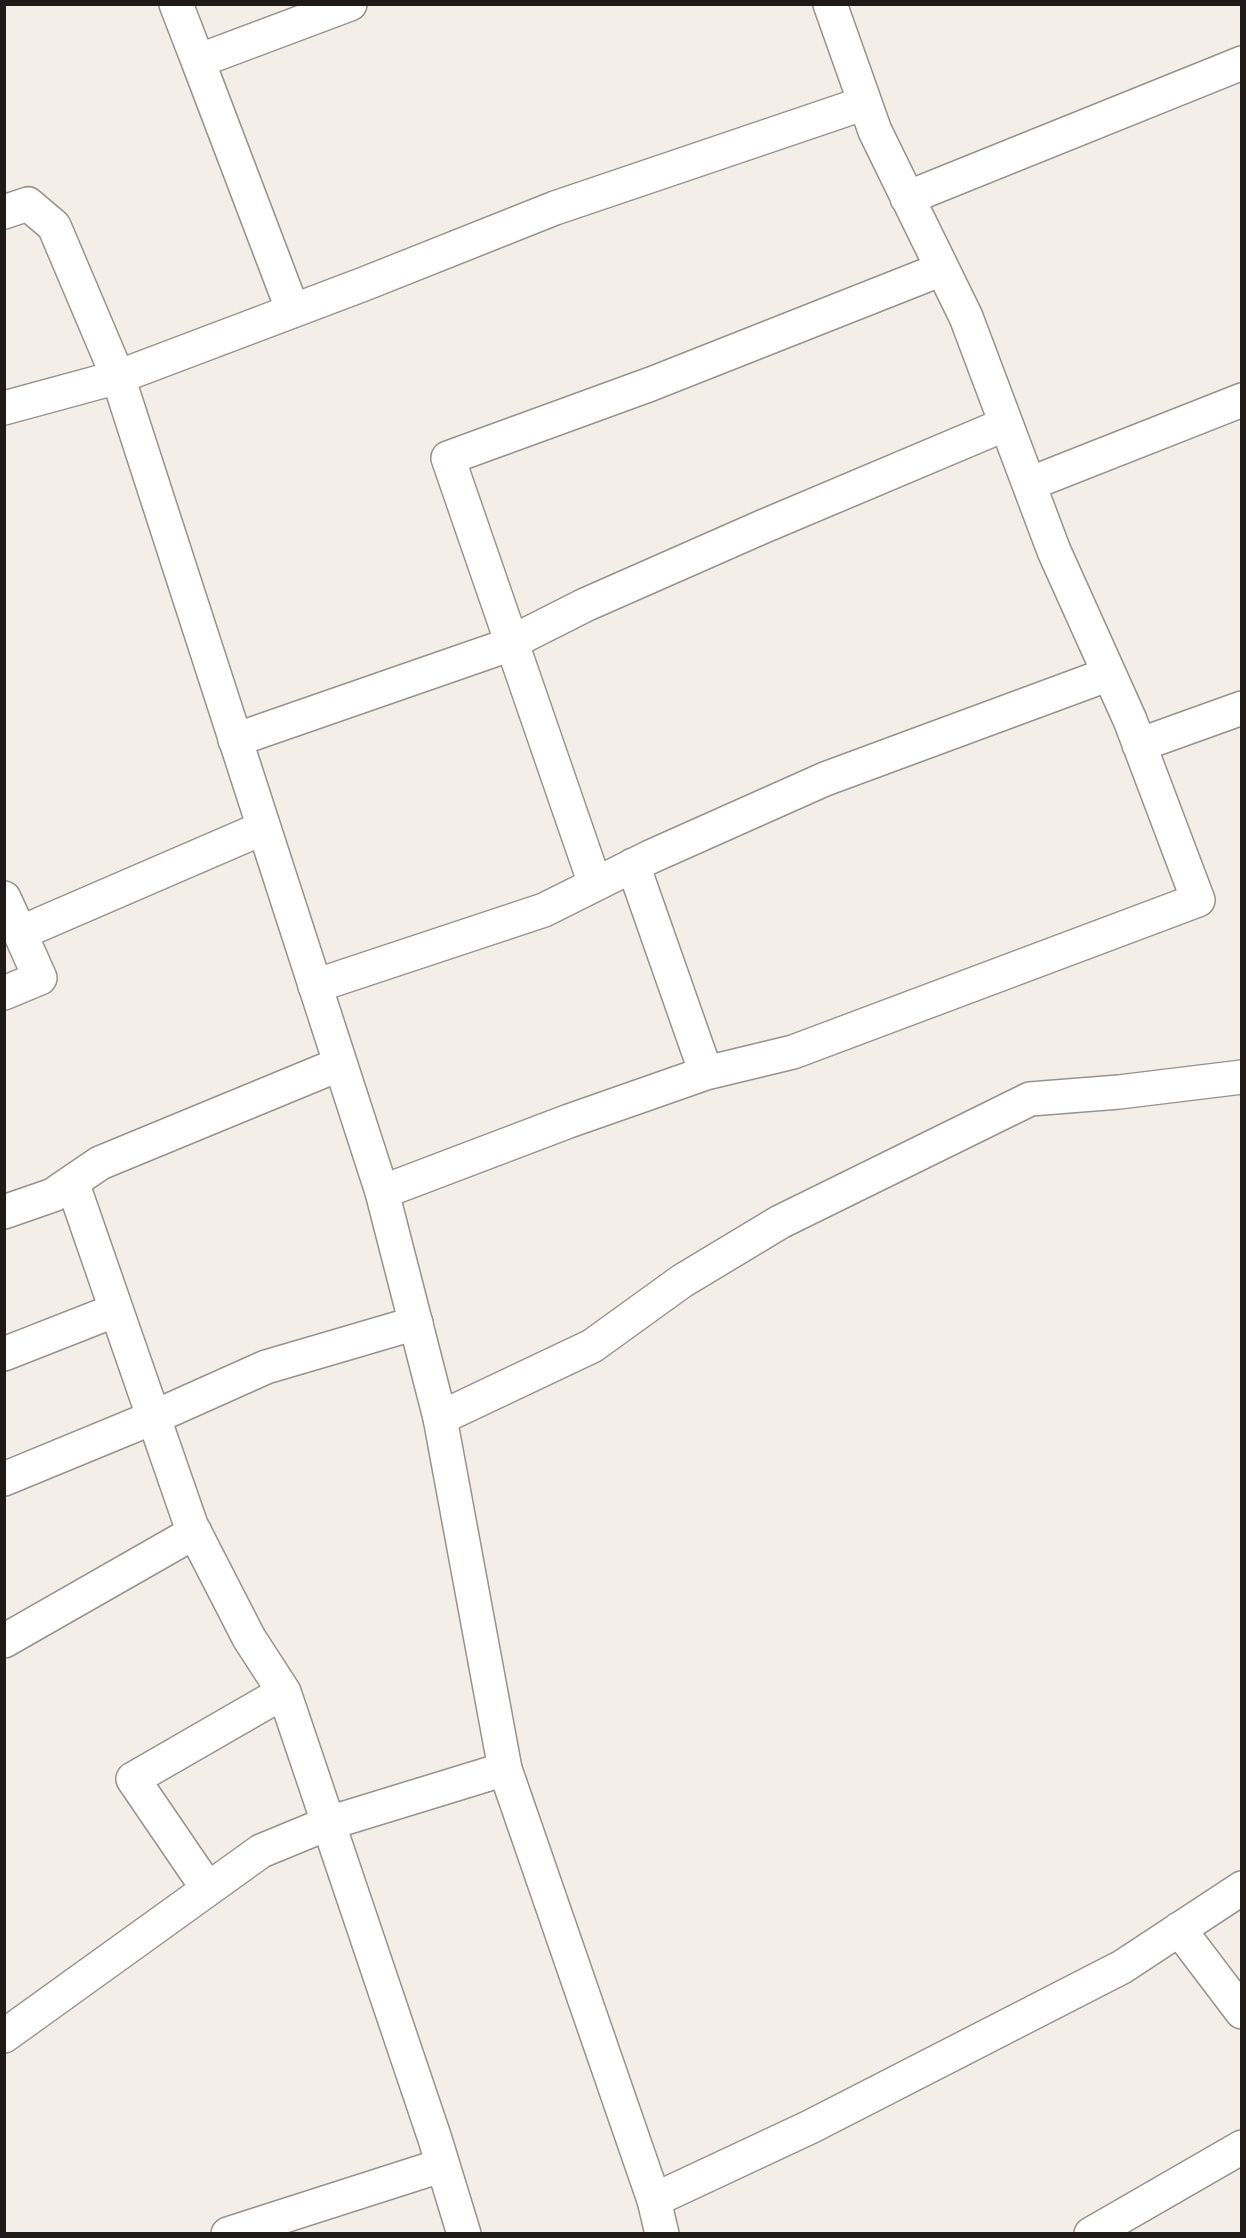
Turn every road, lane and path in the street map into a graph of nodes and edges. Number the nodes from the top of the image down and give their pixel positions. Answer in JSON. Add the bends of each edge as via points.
{"nodes":[{"id":1,"x":176,"y":4,"type":"edge"},
{"id":2,"x":350,"y":4,"type":"edge"},
{"id":3,"x":830,"y":4,"type":"edge"},
{"id":4,"x":198,"y":61,"type":"junction"},
{"id":5,"x":1242,"y":63,"type":"edge"},
{"id":6,"x":865,"y":103,"type":"junction"},
{"id":7,"x":907,"y":198,"type":"junction"},
{"id":8,"x":4,"y":212,"type":"edge"},
{"id":9,"x":942,"y":269,"type":"junction"},
{"id":10,"x":293,"y":311,"type":"junction"},
{"id":11,"x":118,"y":377,"type":"junction"},
{"id":12,"x":1242,"y":400,"type":"edge"},
{"id":13,"x":4,"y":408,"type":"edge"},
{"id":14,"x":1006,"y":424,"type":"junction"},
{"id":15,"x":1029,"y":484,"type":"junction"},
{"id":16,"x":512,"y":641,"type":"junction"},
{"id":17,"x":1110,"y":674,"type":"junction"},
{"id":18,"x":1242,"y":708,"type":"edge"},
{"id":19,"x":235,"y":740,"type":"junction"},
{"id":20,"x":1139,"y":745,"type":"junction"},
{"id":21,"x":263,"y":828,"type":"junction"},
{"id":22,"x":633,"y":865,"type":"junction"},
{"id":23,"x":595,"y":884,"type":"junction"},
{"id":24,"x":4,"y":898,"type":"edge"},
{"id":25,"x":20,"y":933,"type":"junction"},
{"id":26,"x":315,"y":986,"type":"junction"},
{"id":27,"x":4,"y":993,"type":"edge"},
{"id":28,"x":340,"y":1064,"type":"junction"},
{"id":29,"x":706,"y":1073,"type":"junction"},
{"id":30,"x":1242,"y":1077,"type":"edge"},
{"id":31,"x":72,"y":1182,"type":"junction"},
{"id":32,"x":382,"y":1192,"type":"junction"},
{"id":33,"x":4,"y":1212,"type":"edge"},
{"id":34,"x":116,"y":1310,"type":"junction"},
{"id":35,"x":416,"y":1323,"type":"junction"},
{"id":36,"x":4,"y":1354,"type":"edge"},
{"id":37,"x":152,"y":1418,"type":"junction"},
{"id":38,"x":440,"y":1418,"type":"junction"},
{"id":39,"x":4,"y":1479,"type":"edge"},
{"id":40,"x":195,"y":1532,"type":"junction"},
{"id":41,"x":4,"y":1641,"type":"edge"},
{"id":42,"x":284,"y":1692,"type":"junction"},
{"id":43,"x":505,"y":1769,"type":"junction"},
{"id":44,"x":329,"y":1823,"type":"junction"},
{"id":45,"x":1242,"y":1888,"type":"edge"},
{"id":46,"x":208,"y":1889,"type":"junction"},
{"id":47,"x":1179,"y":1929,"type":"junction"},
{"id":48,"x":1242,"y":2013,"type":"edge"},
{"id":49,"x":4,"y":2036,"type":"edge"},
{"id":50,"x":1242,"y":2146,"type":"edge"},
{"id":51,"x":443,"y":2165,"type":"junction"},
{"id":52,"x":654,"y":2200,"type":"junction"},
{"id":53,"x":228,"y":2234,"type":"edge"},
{"id":54,"x":464,"y":2234,"type":"edge"},
{"id":55,"x":662,"y":2234,"type":"edge"},
{"id":56,"x":1091,"y":2234,"type":"edge"}],
"edges":[{"from":1,"to":4,"type":"street"},
{"from":2,"to":4,"type":"street"},
{"from":3,"to":6,"type":"street"},
{"from":4,"to":10,"type":"street"},
{"from":5,"to":7,"type":"street"},
{"from":6,"to":7,"type":"street","via":[[874,131]]},
{"from":6,"to":10,"type":"street","via":[[555,207]]},
{"from":7,"to":9,"type":"street"},
{"from":8,"to":11,"type":"street","via":[[28,204],[54,226]]},
{"from":9,"to":14,"type":"street","via":[[966,317]]},
{"from":9,"to":16,"type":"street","via":[[651,384],[448,458]]},
{"from":10,"to":11,"type":"street"},
{"from":11,"to":13,"type":"street"},
{"from":11,"to":19,"type":"street"},
{"from":12,"to":15,"type":"street"},
{"from":14,"to":15,"type":"street"},
{"from":14,"to":16,"type":"street","via":[[741,536]]},
{"from":15,"to":17,"type":"street","via":[[1054,551]]},
{"from":16,"to":19,"type":"street"},
{"from":16,"to":23,"type":"street"},
{"from":17,"to":20,"type":"street"},
{"from":17,"to":22,"type":"street","via":[[825,780]]},
{"from":18,"to":20,"type":"street"},
{"from":19,"to":21,"type":"street"},
{"from":20,"to":29,"type":"street","via":[[1198,900],[793,1052]]},
{"from":21,"to":25,"type":"street"},
{"from":21,"to":26,"type":"street"},
{"from":22,"to":23,"type":"street"},
{"from":22,"to":29,"type":"street"},
{"from":23,"to":26,"type":"street","via":[[544,910]]},
{"from":24,"to":25,"type":"street"},
{"from":25,"to":27,"type":"street","via":[[40,978]]},
{"from":26,"to":28,"type":"street"},
{"from":28,"to":31,"type":"street","via":[[100,1163]]},
{"from":28,"to":32,"type":"street"},
{"from":29,"to":32,"type":"street"},
{"from":30,"to":38,"type":"street","via":[[1030,1099],[780,1222],[682,1281],[592,1346]]},
{"from":31,"to":33,"type":"street","via":[[52,1195]]},
{"from":31,"to":34,"type":"street"},
{"from":32,"to":35,"type":"street"},
{"from":34,"to":36,"type":"street"},
{"from":34,"to":37,"type":"street"},
{"from":35,"to":37,"type":"street","via":[[266,1367]]},
{"from":35,"to":38,"type":"street"},
{"from":37,"to":39,"type":"street"},
{"from":37,"to":40,"type":"street"},
{"from":38,"to":43,"type":"street"},
{"from":40,"to":41,"type":"street"},
{"from":40,"to":42,"type":"street","via":[[249,1638]]},
{"from":42,"to":44,"type":"street"},
{"from":42,"to":46,"type":"street","via":[[133,1779]]},
{"from":43,"to":44,"type":"street"},
{"from":43,"to":52,"type":"street"},
{"from":44,"to":46,"type":"street","via":[[261,1851]]},
{"from":44,"to":51,"type":"street"},
{"from":45,"to":47,"type":"street"},
{"from":46,"to":49,"type":"street"},
{"from":47,"to":48,"type":"street"},
{"from":47,"to":52,"type":"street","via":[[1122,1967],[810,2127]]},
{"from":50,"to":56,"type":"street"},
{"from":51,"to":53,"type":"street"},
{"from":51,"to":54,"type":"street"},
{"from":52,"to":55,"type":"street"}]}
